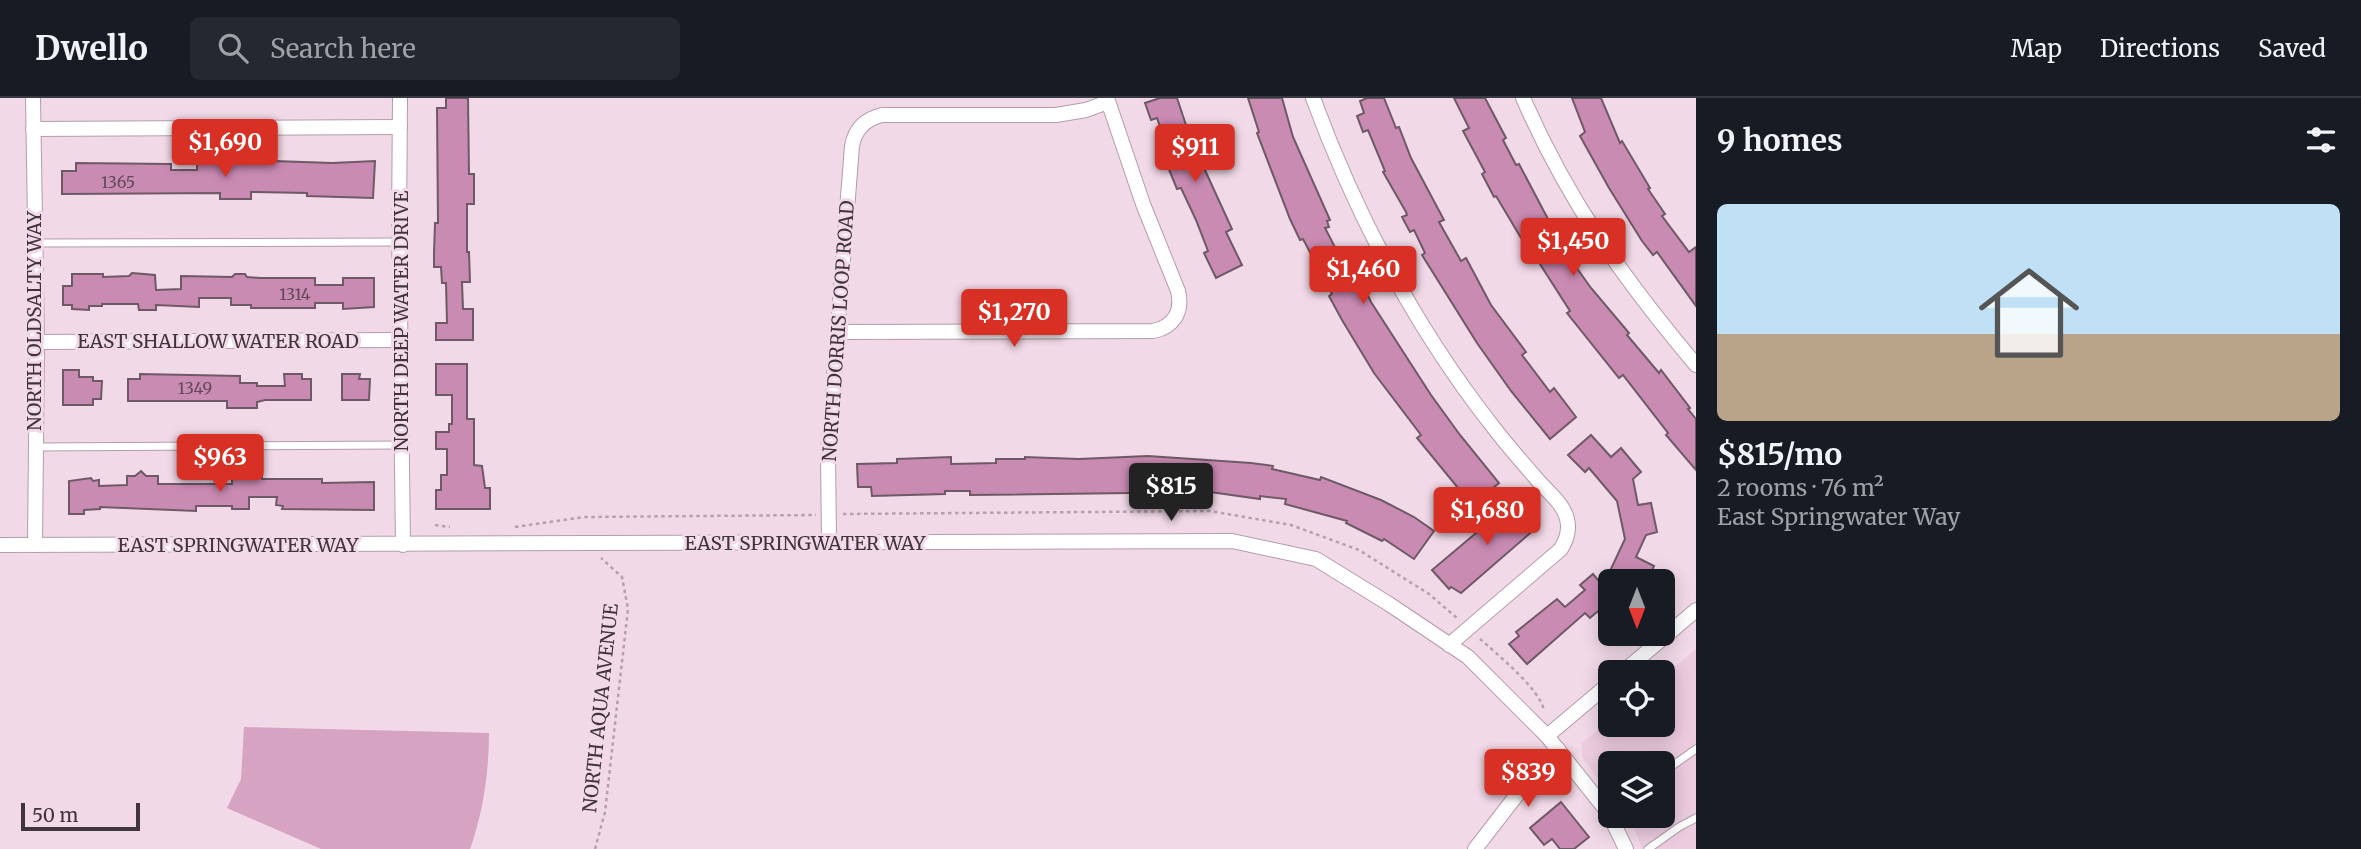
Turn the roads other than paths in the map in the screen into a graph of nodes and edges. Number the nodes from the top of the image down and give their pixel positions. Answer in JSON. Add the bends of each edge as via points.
{"nodes":[{"id":1,"x":33,"y":98,"type":"edge"},
{"id":2,"x":400,"y":98,"type":"edge"},
{"id":3,"x":1313,"y":98,"type":"edge"},
{"id":4,"x":1523,"y":98,"type":"edge"},
{"id":5,"x":1107,"y":100,"type":"edge"},
{"id":6,"x":400,"y":127,"type":"junction"},
{"id":7,"x":33,"y":129,"type":"junction"},
{"id":8,"x":399,"y":242,"type":"junction"},
{"id":9,"x":34,"y":243,"type":"junction"},
{"id":10,"x":837,"y":332,"type":"junction"},
{"id":11,"x":400,"y":340,"type":"junction"},
{"id":12,"x":37,"y":342,"type":"junction"},
{"id":13,"x":1696,"y":365,"type":"edge"},
{"id":14,"x":401,"y":445,"type":"junction"},
{"id":15,"x":35,"y":447,"type":"junction"},
{"id":16,"x":828,"y":542,"type":"junction"},
{"id":17,"x":34,"y":544,"type":"junction"},
{"id":18,"x":403,"y":544,"type":"junction"},
{"id":19,"x":0,"y":545,"type":"edge"},
{"id":20,"x":1696,"y":610,"type":"edge"},
{"id":21,"x":1450,"y":645,"type":"junction"},
{"id":22,"x":1636,"y":660,"type":"edge"},
{"id":23,"x":1598,"y":692,"type":"edge"},
{"id":24,"x":1547,"y":736,"type":"junction"},
{"id":25,"x":1558,"y":749,"type":"junction"},
{"id":26,"x":1696,"y":750,"type":"edge"},
{"id":27,"x":1675,"y":764,"type":"edge"},
{"id":28,"x":1598,"y":798,"type":"edge"},
{"id":29,"x":1696,"y":818,"type":"edge"},
{"id":30,"x":1617,"y":828,"type":"edge"},
{"id":31,"x":1475,"y":849,"type":"edge"},
{"id":32,"x":1626,"y":849,"type":"edge"},
{"id":33,"x":1648,"y":849,"type":"edge"}],
"edges":[{"from":1,"to":7,"type":"street","name":"NORTH OLDSALTY WAY"},
{"from":2,"to":6,"type":"street","name":"NORTH DEEP WATER DRIVE"},
{"from":3,"to":21,"type":"street","via":[[1351,195],[1417,319],[1467,393],[1568,520],[1568,536],[1561,549]]},
{"from":4,"to":13,"type":"street","via":[[1550,157],[1595,234]]},
{"from":5,"to":10,"type":"street","name":"NORTH DORRIS LOOP ROAD","via":[[1076,113],[1056,115],[882,115],[863,123],[852,146]]},
{"from":5,"to":10,"type":"street","via":[[1178,291],[1180,306],[1168,326],[1153,331]]},
{"from":6,"to":7,"type":"street"},
{"from":6,"to":8,"type":"street","name":"NORTH DEEP WATER DRIVE"},
{"from":7,"to":9,"type":"street","name":"NORTH OLDSALTY WAY"},
{"from":8,"to":9,"type":"lane"},
{"from":8,"to":11,"type":"street","name":"NORTH DEEP WATER DRIVE"},
{"from":9,"to":12,"type":"street","name":"NORTH OLDSALTY WAY"},
{"from":10,"to":16,"type":"street","name":"NORTH DORRIS LOOP ROAD","via":[[828,452]]},
{"from":11,"to":12,"type":"street","name":"EAST SHALLOW WATER ROAD"},
{"from":11,"to":14,"type":"street","name":"NORTH DEEP WATER DRIVE"},
{"from":12,"to":15,"type":"street","name":"NORTH OLDSALTY WAY"},
{"from":14,"to":15,"type":"lane"},
{"from":14,"to":18,"type":"street","name":"NORTH DEEP WATER DRIVE"},
{"from":15,"to":17,"type":"street","name":"NORTH OLDSALTY WAY"},
{"from":16,"to":18,"type":"street","name":"EAST SPRINGWATER WAY"},
{"from":16,"to":21,"type":"street","name":"EAST SPRINGWATER WAY","via":[[1232,541],[1316,559]]},
{"from":17,"to":18,"type":"street","name":"EAST SPRINGWATER WAY"},
{"from":17,"to":19,"type":"street","name":"EAST SPRINGWATER WAY"},
{"from":20,"to":22,"type":"street"},
{"from":21,"to":24,"type":"street","name":"EAST SPRINGWATER WAY","via":[[1468,657]]},
{"from":23,"to":24,"type":"street"},
{"from":24,"to":25,"type":"street","name":"EAST SPRINGWATER WAY"},
{"from":25,"to":28,"type":"street","name":"EAST SPRINGWATER WAY"},
{"from":25,"to":31,"type":"street"},
{"from":26,"to":27,"type":"lane"},
{"from":29,"to":33,"type":"lane"},
{"from":30,"to":32,"type":"street","name":"EAST SPRINGWATER WAY"}]}
